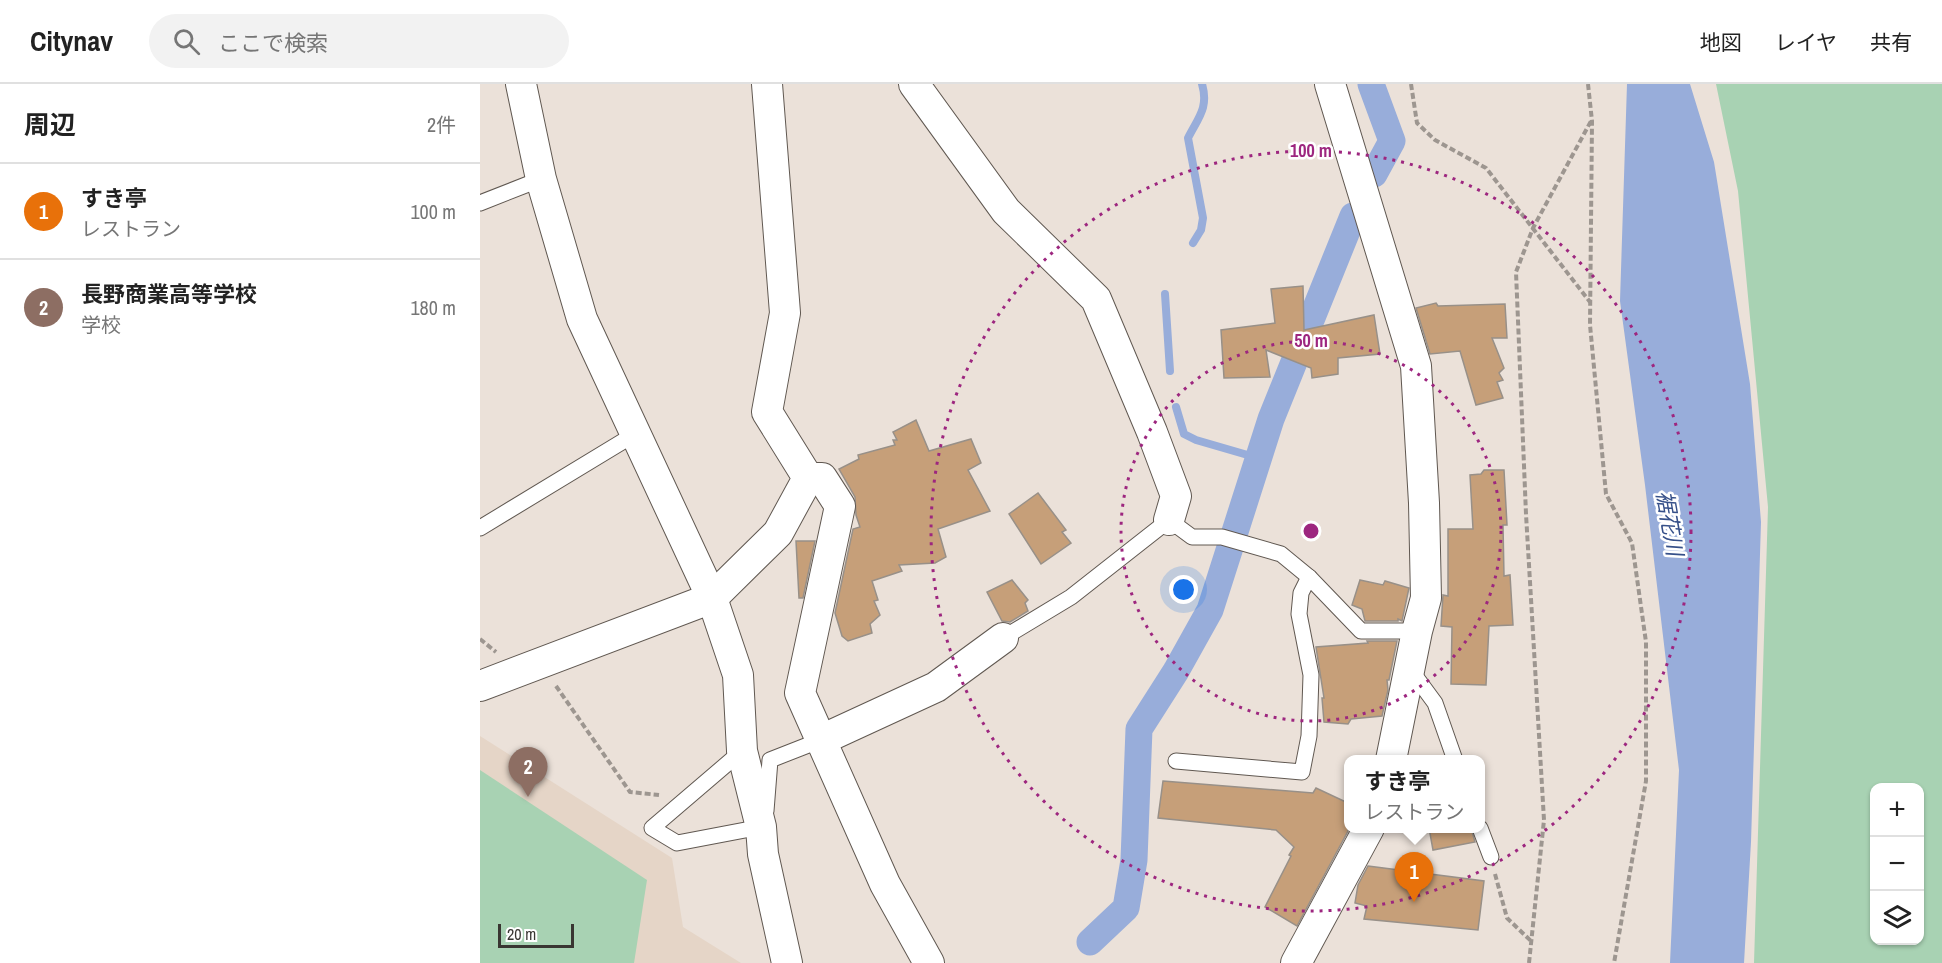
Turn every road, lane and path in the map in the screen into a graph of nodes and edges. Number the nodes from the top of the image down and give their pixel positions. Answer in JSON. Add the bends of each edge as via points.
{"nodes":[{"id":1,"x":521,"y":84,"type":"edge"},
{"id":2,"x":767,"y":84,"type":"edge"},
{"id":3,"x":914,"y":84,"type":"edge"},
{"id":4,"x":1330,"y":84,"type":"edge"},
{"id":5,"x":1411,"y":84,"type":"edge"},
{"id":6,"x":1588,"y":84,"type":"edge"},
{"id":7,"x":1592,"y":121,"type":"junction"},
{"id":8,"x":541,"y":179,"type":"junction"},
{"id":9,"x":480,"y":203,"type":"edge"},
{"id":10,"x":1533,"y":228,"type":"junction"},
{"id":11,"x":1590,"y":302,"type":"junction"},
{"id":12,"x":635,"y":434,"type":"junction"},
{"id":13,"x":808,"y":478,"type":"junction"},
{"id":14,"x":1169,"y":520,"type":"junction"},
{"id":15,"x":480,"y":528,"type":"edge"},
{"id":16,"x":1309,"y":577,"type":"junction"},
{"id":17,"x":712,"y":598,"type":"junction"},
{"id":18,"x":1417,"y":631,"type":"junction"},
{"id":19,"x":1003,"y":638,"type":"joint"},
{"id":20,"x":541,"y":664,"type":"junction"},
{"id":21,"x":1410,"y":669,"type":"junction"},
{"id":22,"x":480,"y":686,"type":"edge"},
{"id":23,"x":821,"y":740,"type":"junction"},
{"id":24,"x":742,"y":751,"type":"junction"},
{"id":25,"x":1392,"y":755,"type":"edge"},
{"id":26,"x":1454,"y":755,"type":"edge"},
{"id":27,"x":1176,"y":761,"type":"dead end"},
{"id":28,"x":687,"y":798,"type":"junction"},
{"id":29,"x":1366,"y":833,"type":"edge"},
{"id":30,"x":1482,"y":833,"type":"edge"},
{"id":31,"x":762,"y":841,"type":"junction"},
{"id":32,"x":1491,"y":857,"type":"joint"},
{"id":33,"x":1532,"y":942,"type":"junction"},
{"id":34,"x":787,"y":963,"type":"edge"},
{"id":35,"x":929,"y":963,"type":"edge"},
{"id":36,"x":1296,"y":963,"type":"edge"},
{"id":37,"x":1529,"y":963,"type":"edge"},
{"id":38,"x":1614,"y":963,"type":"edge"}],
"edges":[{"from":1,"to":8,"type":"street"},
{"from":2,"to":13,"type":"street","via":[[785,312],[767,412]]},
{"from":3,"to":14,"type":"street","via":[[1006,211],[1096,299],[1176,496]]},
{"from":4,"to":18,"type":"street","via":[[1416,366],[1426,598]]},
{"from":5,"to":10,"type":"path","via":[[1417,123],[1435,140],[1486,168]]},
{"from":6,"to":7,"type":"path"},
{"from":7,"to":10,"type":"path"},
{"from":7,"to":11,"type":"path"},
{"from":8,"to":9,"type":"lane"},
{"from":8,"to":12,"type":"street","via":[[582,319]]},
{"from":10,"to":11,"type":"path"},
{"from":10,"to":33,"type":"path","via":[[1516,272],[1544,820]]},
{"from":11,"to":38,"type":"path","via":[[1606,494],[1632,543],[1646,642],[1646,781]]},
{"from":12,"to":15,"type":"lane"},
{"from":12,"to":17,"type":"street"},
{"from":13,"to":17,"type":"street","via":[[778,533]]},
{"from":13,"to":23,"type":"street","via":[[822,478],[840,506],[800,693]]},
{"from":14,"to":16,"type":"lane","via":[[1192,537],[1222,537],[1281,554]]},
{"from":14,"to":19,"type":"lane","via":[[1071,597]]},
{"from":16,"to":18,"type":"lane","via":[[1361,631]]},
{"from":16,"to":27,"type":"lane","via":[[1301,592],[1299,614],[1311,675],[1309,736],[1302,772]]},
{"from":17,"to":20,"type":"street"},
{"from":17,"to":24,"type":"street","via":[[738,675]]},
{"from":18,"to":21,"type":"street"},
{"from":19,"to":23,"type":"street","via":[[936,687]]},
{"from":20,"to":22,"type":"street"},
{"from":20,"to":28,"type":"path","via":[[630,792]]},
{"from":21,"to":25,"type":"street"},
{"from":21,"to":26,"type":"lane","via":[[1435,704]]},
{"from":23,"to":31,"type":"lane","via":[[770,760]]},
{"from":23,"to":35,"type":"street","via":[[885,884]]},
{"from":24,"to":28,"type":"lane"},
{"from":24,"to":31,"type":"street"},
{"from":28,"to":31,"type":"lane","via":[[651,828],[677,843]]},
{"from":29,"to":36,"type":"street"},
{"from":30,"to":32,"type":"lane"},
{"from":31,"to":34,"type":"street"},
{"from":32,"to":33,"type":"path","via":[[1507,918]]},
{"from":33,"to":37,"type":"path"}]}
